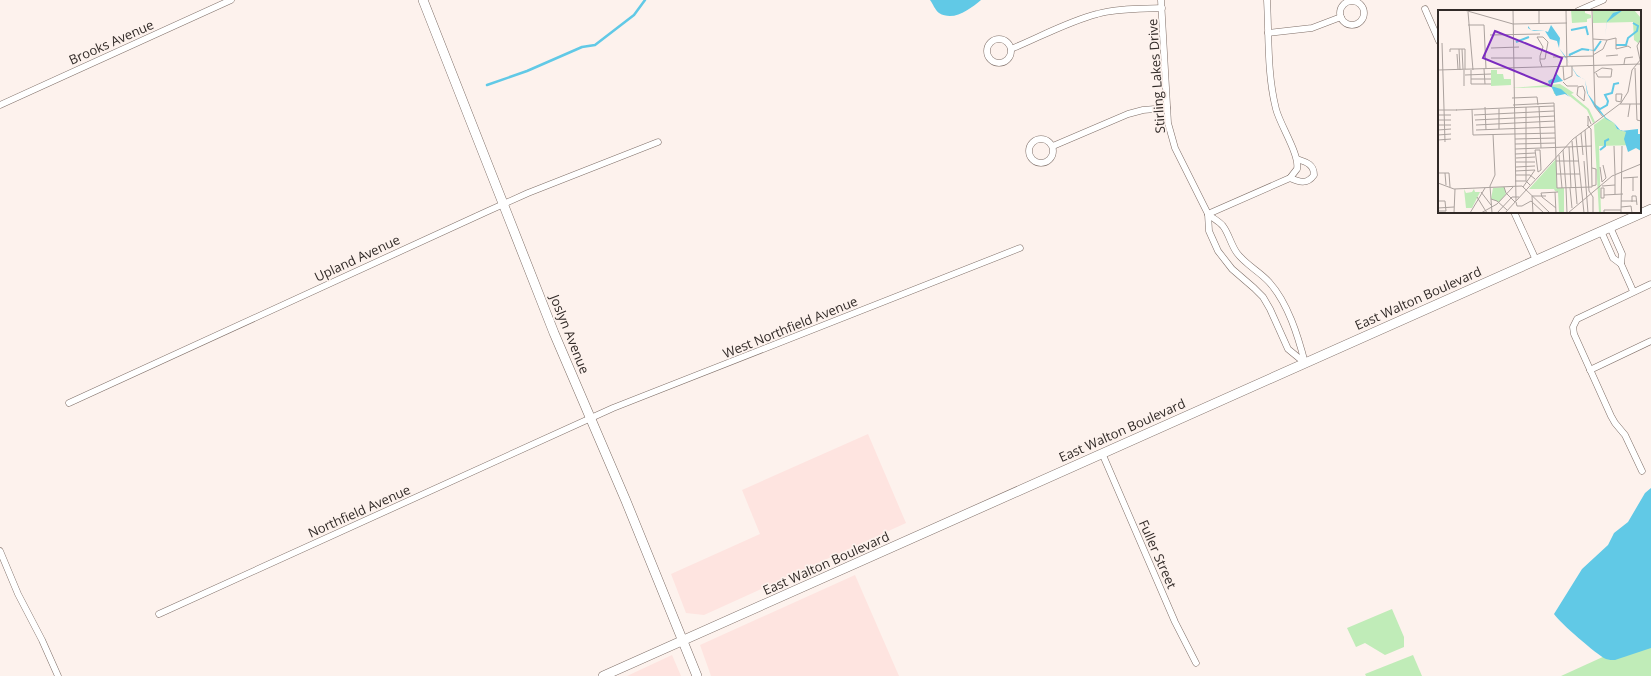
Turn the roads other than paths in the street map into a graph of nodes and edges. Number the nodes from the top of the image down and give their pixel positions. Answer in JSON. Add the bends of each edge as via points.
{"nodes":[{"id":1,"x":232,"y":0,"type":"edge"},
{"id":2,"x":423,"y":0,"type":"edge"},
{"id":3,"x":1161,"y":0,"type":"edge"},
{"id":4,"x":1267,"y":0,"type":"edge"},
{"id":5,"x":1603,"y":0,"type":"edge"},
{"id":6,"x":1162,"y":8,"type":"junction"},
{"id":7,"x":1425,"y":9,"type":"dead end"},
{"id":8,"x":1580,"y":10,"type":"edge"},
{"id":9,"x":1341,"y":17,"type":"junction"},
{"id":10,"x":1268,"y":33,"type":"junction"},
{"id":11,"x":1438,"y":39,"type":"edge"},
{"id":12,"x":1011,"y":49,"type":"junction"},
{"id":13,"x":0,"y":105,"type":"edge"},
{"id":14,"x":1167,"y":108,"type":"junction"},
{"id":15,"x":658,"y":142,"type":"dead end"},
{"id":16,"x":1053,"y":146,"type":"junction"},
{"id":17,"x":1297,"y":159,"type":"junction"},
{"id":18,"x":1290,"y":178,"type":"junction"},
{"id":19,"x":504,"y":204,"type":"junction"},
{"id":20,"x":1651,"y":209,"type":"edge"},
{"id":21,"x":1514,"y":213,"type":"edge"},
{"id":22,"x":1208,"y":214,"type":"junction"},
{"id":23,"x":1610,"y":227,"type":"junction"},
{"id":24,"x":1601,"y":231,"type":"junction"},
{"id":25,"x":1020,"y":248,"type":"dead end"},
{"id":26,"x":1536,"y":260,"type":"junction"},
{"id":27,"x":1621,"y":264,"type":"junction"},
{"id":28,"x":1651,"y":284,"type":"edge"},
{"id":29,"x":1633,"y":291,"type":"junction"},
{"id":30,"x":1283,"y":304,"type":"junction"},
{"id":31,"x":1270,"y":309,"type":"junction"},
{"id":32,"x":1651,"y":341,"type":"edge"},
{"id":33,"x":1305,"y":363,"type":"junction"},
{"id":34,"x":1590,"y":370,"type":"junction"},
{"id":35,"x":69,"y":403,"type":"dead end"},
{"id":36,"x":590,"y":418,"type":"junction"},
{"id":37,"x":568,"y":428,"type":"joint"},
{"id":38,"x":1102,"y":453,"type":"junction"},
{"id":39,"x":1642,"y":471,"type":"dead end"},
{"id":40,"x":0,"y":551,"type":"edge"},
{"id":41,"x":159,"y":614,"type":"dead end"},
{"id":42,"x":682,"y":641,"type":"junction"},
{"id":43,"x":1196,"y":663,"type":"dead end"},
{"id":44,"x":58,"y":676,"type":"edge"},
{"id":45,"x":603,"y":676,"type":"edge"},
{"id":46,"x":697,"y":676,"type":"edge"}],
"edges":[{"from":1,"to":13,"type":"street","name":"Brooks Avenue"},
{"from":2,"to":19,"type":"main road","name":"Joslyn Avenue"},
{"from":3,"to":6,"type":"street","name":"Stirling Lakes Drive"},
{"from":4,"to":10,"type":"street"},
{"from":5,"to":8,"type":"street"},
{"from":6,"to":12,"type":"street","via":[[1097,13]]},
{"from":6,"to":14,"type":"street","name":"Stirling Lakes Drive"},
{"from":7,"to":11,"type":"street"},
{"from":9,"to":9,"type":"street","via":[[1350,25],[1358,24],[1363,18],[1363,7],[1356,2],[1348,1],[1340,10]]},
{"from":9,"to":10,"type":"street","via":[[1312,28]]},
{"from":10,"to":17,"type":"street","via":[[1276,110]]},
{"from":12,"to":12,"type":"street","via":[[1008,42],[997,39],[988,47],[988,55],[996,63],[1004,62],[1010,57]]},
{"from":14,"to":16,"type":"street","via":[[1128,114]]},
{"from":14,"to":22,"type":"street","name":"Stirling Lakes Drive","via":[[1175,148]]},
{"from":15,"to":19,"type":"street","name":"Upland Avenue"},
{"from":16,"to":16,"type":"street","via":[[1047,140],[1040,139],[1032,143],[1029,154],[1037,163],[1045,163],[1053,154]]},
{"from":17,"to":18,"type":"street","via":[[1297,169]]},
{"from":17,"to":18,"type":"street","via":[[1312,166],[1314,176],[1304,182]]},
{"from":18,"to":22,"type":"street"},
{"from":19,"to":35,"type":"street","name":"Upland Avenue"},
{"from":19,"to":36,"type":"main road","name":"Joslyn Avenue"},
{"from":20,"to":23,"type":"main road","name":"East Walton Boulevard"},
{"from":21,"to":26,"type":"street"},
{"from":22,"to":30,"type":"street","name":"Stirling Lakes Drive","via":[[1222,226],[1237,253],[1270,283]]},
{"from":22,"to":31,"type":"street","name":"Stirling Lakes Drive","via":[[1209,231],[1222,256],[1232,269],[1259,292]]},
{"from":23,"to":24,"type":"main road","name":"East Walton Boulevard"},
{"from":23,"to":27,"type":"street","via":[[1622,254]]},
{"from":24,"to":26,"type":"main road","name":"East Walton Boulevard"},
{"from":24,"to":27,"type":"street","via":[[1613,258]]},
{"from":25,"to":36,"type":"street","name":"West Northfield Avenue"},
{"from":26,"to":33,"type":"main road","name":"East Walton Boulevard"},
{"from":27,"to":29,"type":"street"},
{"from":28,"to":29,"type":"street"},
{"from":29,"to":34,"type":"street","via":[[1575,322],[1573,332]]},
{"from":30,"to":31,"type":"street"},
{"from":30,"to":33,"type":"street","name":"Stirling Lakes Drive"},
{"from":31,"to":33,"type":"street","name":"Stirling Lakes Drive","via":[[1288,349]]},
{"from":32,"to":34,"type":"street"},
{"from":33,"to":38,"type":"main road","name":"East Walton Boulevard"},
{"from":34,"to":39,"type":"street","via":[[1612,420],[1628,439]]},
{"from":36,"to":37,"type":"street","name":"West Northfield Avenue"},
{"from":36,"to":42,"type":"main road","name":"Joslyn Avenue"},
{"from":37,"to":41,"type":"street","name":"Northfield Avenue"},
{"from":38,"to":42,"type":"main road","name":"East Walton Boulevard"},
{"from":38,"to":43,"type":"street","name":"Fuller Street","via":[[1172,615]]},
{"from":40,"to":44,"type":"street"},
{"from":42,"to":45,"type":"main road","name":"East Walton Boulevard"},
{"from":42,"to":46,"type":"main road","name":"Joslyn Avenue"}]}
